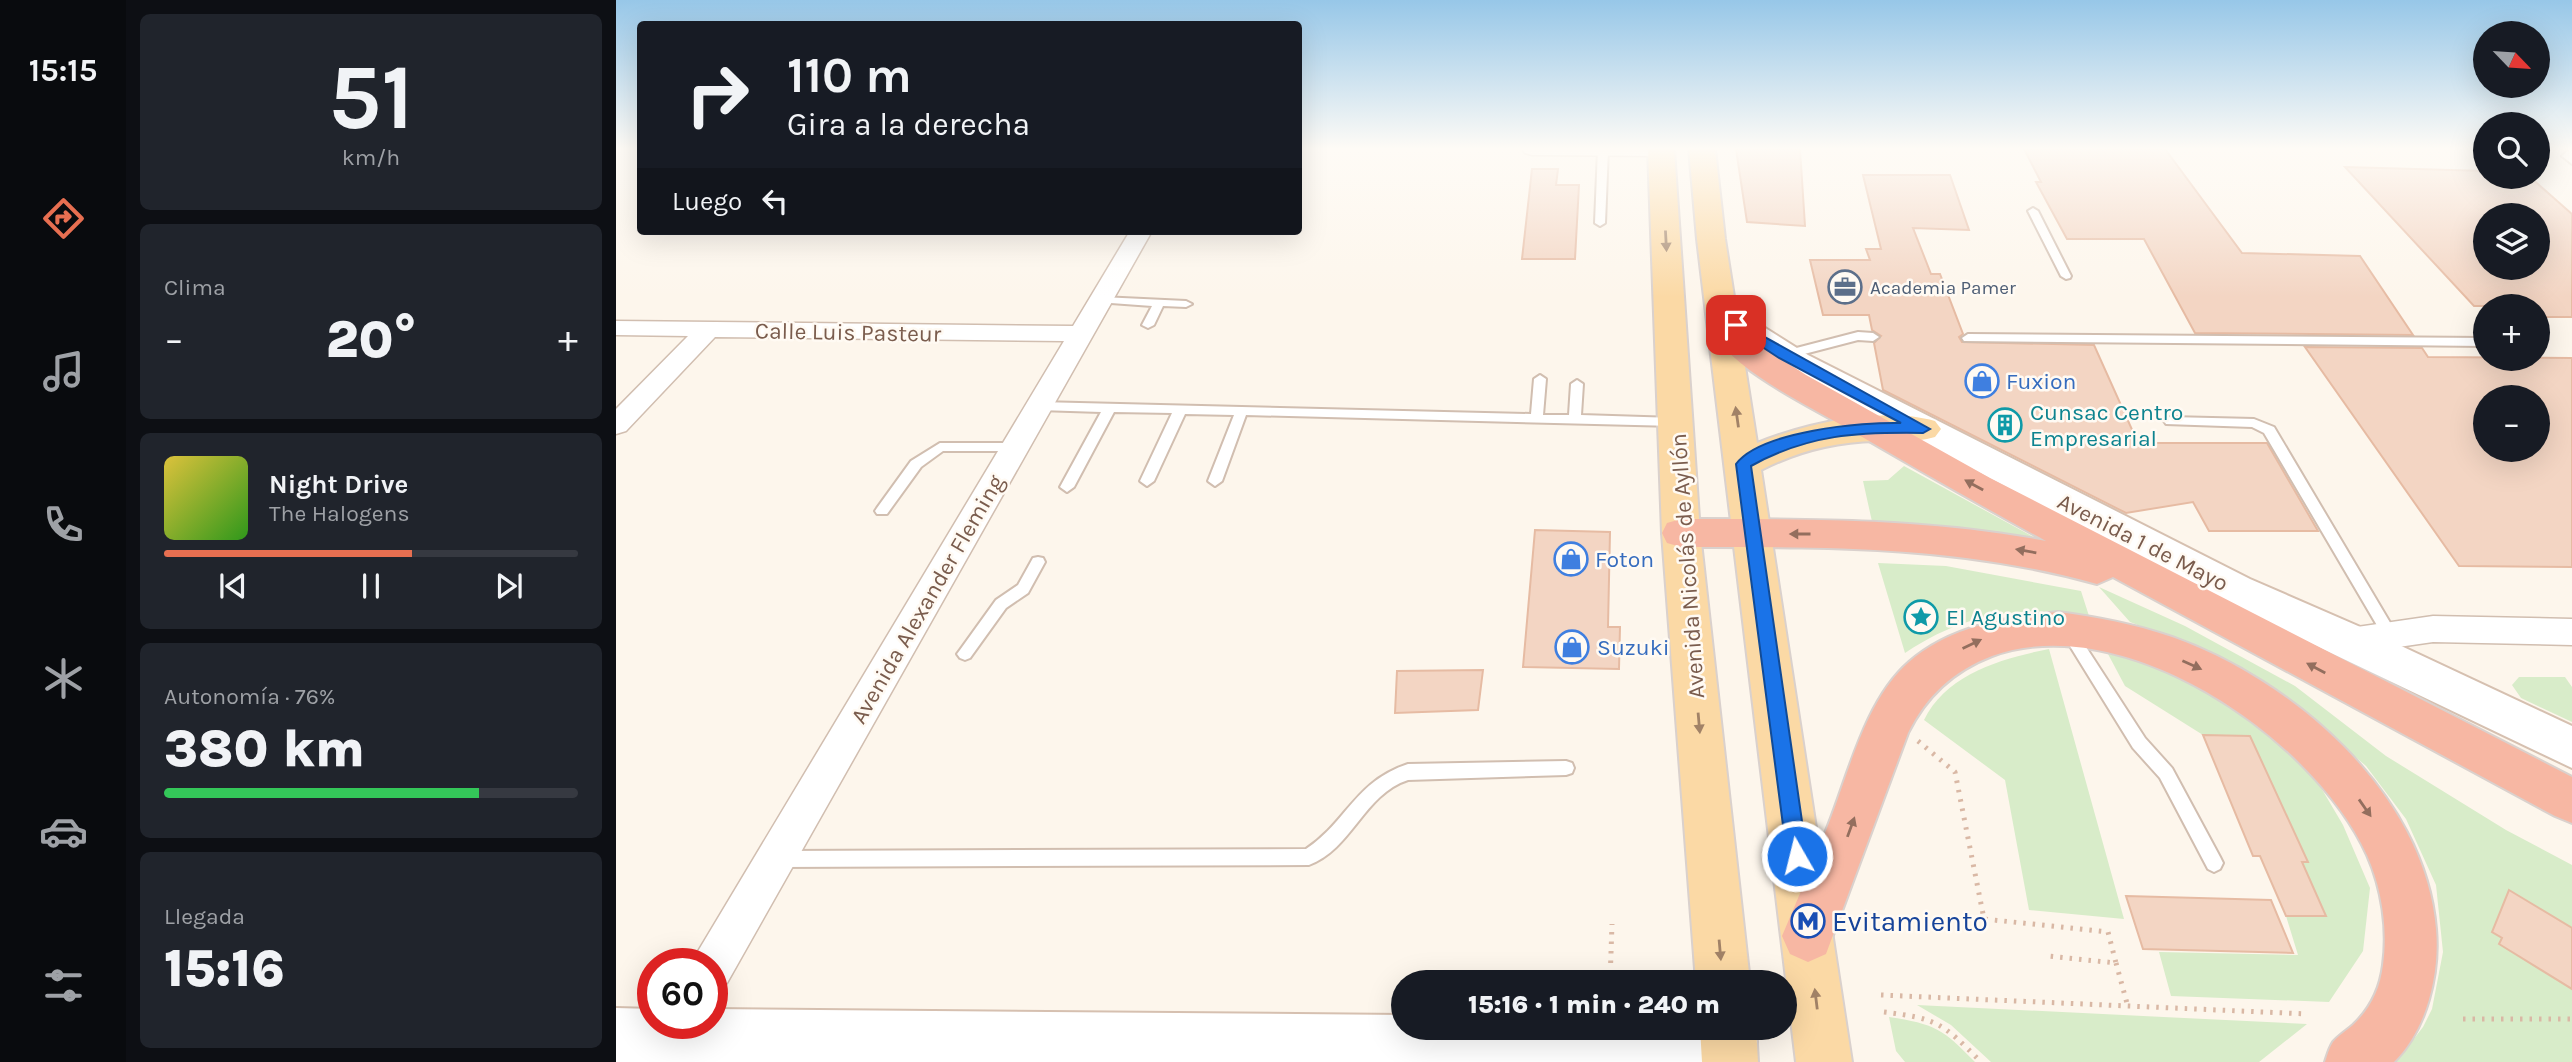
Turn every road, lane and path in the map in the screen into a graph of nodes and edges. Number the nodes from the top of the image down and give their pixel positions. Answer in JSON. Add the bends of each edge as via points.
{"nodes":[{"id":1,"x":1601,"y":199,"type":"edge"},
{"id":2,"x":1664,"y":199,"type":"edge"},
{"id":3,"x":1709,"y":199,"type":"edge"},
{"id":4,"x":2033,"y":211,"type":"dead end"},
{"id":5,"x":1600,"y":223,"type":"dead end"},
{"id":6,"x":1139,"y":235,"type":"edge"},
{"id":7,"x":2066,"y":276,"type":"dead end"},
{"id":8,"x":1101,"y":300,"type":"junction"},
{"id":9,"x":1159,"y":302,"type":"junction"},
{"id":10,"x":1186,"y":304,"type":"dead end"},
{"id":11,"x":1725,"y":323,"type":"junction"},
{"id":12,"x":1148,"y":325,"type":"dead end"},
{"id":13,"x":616,"y":328,"type":"edge"},
{"id":14,"x":707,"y":331,"type":"junction"},
{"id":15,"x":1081,"y":334,"type":"junction"},
{"id":16,"x":1873,"y":337,"type":"dead end"},
{"id":17,"x":1968,"y":338,"type":"dead end"},
{"id":18,"x":2473,"y":342,"type":"edge"},
{"id":19,"x":1784,"y":355,"type":"junction"},
{"id":20,"x":1540,"y":379,"type":"dead end"},
{"id":21,"x":1577,"y":384,"type":"dead end"},
{"id":22,"x":1039,"y":405,"type":"junction"},
{"id":23,"x":1110,"y":407,"type":"junction"},
{"id":24,"x":1181,"y":408,"type":"junction"},
{"id":25,"x":1242,"y":410,"type":"junction"},
{"id":26,"x":1537,"y":417,"type":"junction"},
{"id":27,"x":1575,"y":418,"type":"junction"},
{"id":28,"x":2170,"y":421,"type":"dead end"},
{"id":29,"x":1676,"y":422,"type":"junction"},
{"id":30,"x":616,"y":425,"type":"edge"},
{"id":31,"x":1870,"y":427,"type":"junction"},
{"id":32,"x":1923,"y":429,"type":"junction"},
{"id":33,"x":1015,"y":447,"type":"junction"},
{"id":34,"x":1743,"y":464,"type":"junction"},
{"id":35,"x":1147,"y":481,"type":"dead end"},
{"id":36,"x":1215,"y":481,"type":"dead end"},
{"id":37,"x":1067,"y":486,"type":"dead end"},
{"id":38,"x":881,"y":511,"type":"dead end"},
{"id":39,"x":1681,"y":533,"type":"junction"},
{"id":40,"x":1752,"y":533,"type":"junction"},
{"id":41,"x":1038,"y":562,"type":"dead end"},
{"id":42,"x":2185,"y":599,"type":"junction"},
{"id":43,"x":2068,"y":630,"type":"junction"},
{"id":44,"x":2572,"y":632,"type":"edge"},
{"id":45,"x":2390,"y":635,"type":"junction"},
{"id":46,"x":2350,"y":641,"type":"junction"},
{"id":47,"x":965,"y":654,"type":"dead end"},
{"id":48,"x":2354,"y":688,"type":"junction"},
{"id":49,"x":1912,"y":736,"type":"dead end"},
{"id":50,"x":2572,"y":748,"type":"edge"},
{"id":51,"x":1566,"y":768,"type":"dead end"},
{"id":52,"x":2572,"y":786,"type":"edge"},
{"id":53,"x":2572,"y":801,"type":"edge"},
{"id":54,"x":775,"y":859,"type":"junction"},
{"id":55,"x":2214,"y":863,"type":"dead end"},
{"id":56,"x":1612,"y":924,"type":"dead end"},
{"id":57,"x":1808,"y":936,"type":"junction"},
{"id":58,"x":724,"y":948,"type":"edge"},
{"id":59,"x":2048,"y":956,"type":"dead end"},
{"id":60,"x":2116,"y":963,"type":"junction"},
{"id":61,"x":1610,"y":970,"type":"edge"},
{"id":62,"x":1722,"y":970,"type":"edge"},
{"id":63,"x":1881,"y":995,"type":"dead end"},
{"id":64,"x":2128,"y":1007,"type":"junction"},
{"id":65,"x":1884,"y":1012,"type":"dead end"},
{"id":66,"x":2308,"y":1014,"type":"dead end"},
{"id":67,"x":2463,"y":1019,"type":"dead end"},
{"id":68,"x":2572,"y":1019,"type":"edge"},
{"id":69,"x":728,"y":1031,"type":"edge"},
{"id":70,"x":637,"y":1034,"type":"edge"},
{"id":71,"x":616,"y":1036,"type":"edge"},
{"id":72,"x":1729,"y":1044,"type":"edge"},
{"id":73,"x":1824,"y":1062,"type":"edge"},
{"id":74,"x":1981,"y":1062,"type":"edge"},
{"id":75,"x":2353,"y":1062,"type":"edge"}],
"edges":[{"from":1,"to":5,"type":"lane"},
{"from":2,"to":29,"type":"main road","name":"Avenida Nicolás de Ayllón","one_way":true},
{"from":3,"to":11,"type":"main road"},
{"from":4,"to":7,"type":"lane"},
{"from":6,"to":8,"type":"street","name":"Avenida Alexander Fleming"},
{"from":8,"to":9,"type":"lane"},
{"from":8,"to":15,"type":"street","name":"Avenida Alexander Fleming"},
{"from":9,"to":10,"type":"lane"},
{"from":9,"to":12,"type":"lane"},
{"from":11,"to":19,"type":"street","name":"Avenida 1 de Mayo"},
{"from":11,"to":31,"type":"highway","via":[[1751,354]]},
{"from":34,"to":11,"type":"main road","one_way":true},
{"from":13,"to":14,"type":"street","name":"Calle Luis Pasteur"},
{"from":14,"to":15,"type":"street","name":"Calle Luis Pasteur"},
{"from":14,"to":30,"type":"street"},
{"from":15,"to":22,"type":"street","name":"Avenida Alexander Fleming"},
{"from":16,"to":19,"type":"lane"},
{"from":17,"to":18,"type":"lane"},
{"from":19,"to":32,"type":"street","name":"Avenida 1 de Mayo"},
{"from":20,"to":26,"type":"lane"},
{"from":21,"to":27,"type":"lane"},
{"from":22,"to":23,"type":"lane"},
{"from":22,"to":33,"type":"street","name":"Avenida Alexander Fleming"},
{"from":23,"to":24,"type":"lane"},
{"from":23,"to":37,"type":"lane"},
{"from":24,"to":25,"type":"lane"},
{"from":24,"to":35,"type":"lane"},
{"from":25,"to":26,"type":"lane"},
{"from":25,"to":36,"type":"lane"},
{"from":26,"to":27,"type":"lane"},
{"from":27,"to":29,"type":"lane"},
{"from":28,"to":45,"type":"lane","via":[[2254,423],[2269,430]]},
{"from":29,"to":39,"type":"main road","name":"Avenida Nicolás de Ayllón"},
{"from":31,"to":32,"type":"main road"},
{"from":31,"to":34,"type":"main road","via":[[1800,438]]},
{"from":42,"to":31,"type":"highway","one_way":true},
{"from":32,"to":46,"type":"street","name":"Avenida 1 de Mayo","via":[[2236,590]]},
{"from":33,"to":38,"type":"lane","via":[[940,447],[916,464]]},
{"from":33,"to":54,"type":"street","name":"Avenida Alexander Fleming"},
{"from":34,"to":40,"type":"main road"},
{"from":39,"to":40,"type":"highway"},
{"from":39,"to":62,"type":"main road","name":"Avenida Nicolás de Ayllón","one_way":true},
{"from":42,"to":40,"type":"highway","one_way":true,"via":[[2086,565],[1990,544],[1899,536]]},
{"from":40,"to":57,"type":"main road"},
{"from":41,"to":47,"type":"lane","via":[[1023,589],[1001,604]]},
{"from":48,"to":42,"type":"highway","one_way":true},
{"from":43,"to":55,"type":"lane","via":[[2139,743],[2166,774]]},
{"from":57,"to":43,"type":"highway","one_way":true,"via":[[1889,728],[1914,685],[1950,656],[1990,636],[2026,629]]},
{"from":43,"to":75,"type":"highway","one_way":true,"via":[[2115,638],[2170,656],[2249,695],[2306,740],[2370,814],[2402,883],[2411,938],[2410,964],[2396,1012]]},
{"from":44,"to":45,"type":"street","via":[[2433,629]]},
{"from":45,"to":46,"type":"street"},
{"from":46,"to":50,"type":"street","name":"Avenida 1 de Mayo"},
{"from":48,"to":52,"type":"lane","via":[[2381,692]]},
{"from":48,"to":53,"type":"highway"},
{"from":49,"to":60,"type":"path","via":[[1955,772],[1984,919],[2108,932]]},
{"from":51,"to":54,"type":"lane","via":[[1408,772],[1387,780],[1324,848],[1309,856]]},
{"from":54,"to":58,"type":"street","name":"Avenida Alexander Fleming"},
{"from":56,"to":61,"type":"path"},
{"from":73,"to":57,"type":"main road","one_way":true},
{"from":59,"to":60,"type":"path"},
{"from":60,"to":64,"type":"path"},
{"from":63,"to":64,"type":"path"},
{"from":64,"to":66,"type":"path"},
{"from":65,"to":74,"type":"path","via":[[1924,1017],[1948,1029]]},
{"from":67,"to":68,"type":"path"},
{"from":69,"to":72,"type":"street"},
{"from":70,"to":71,"type":"street"}]}
